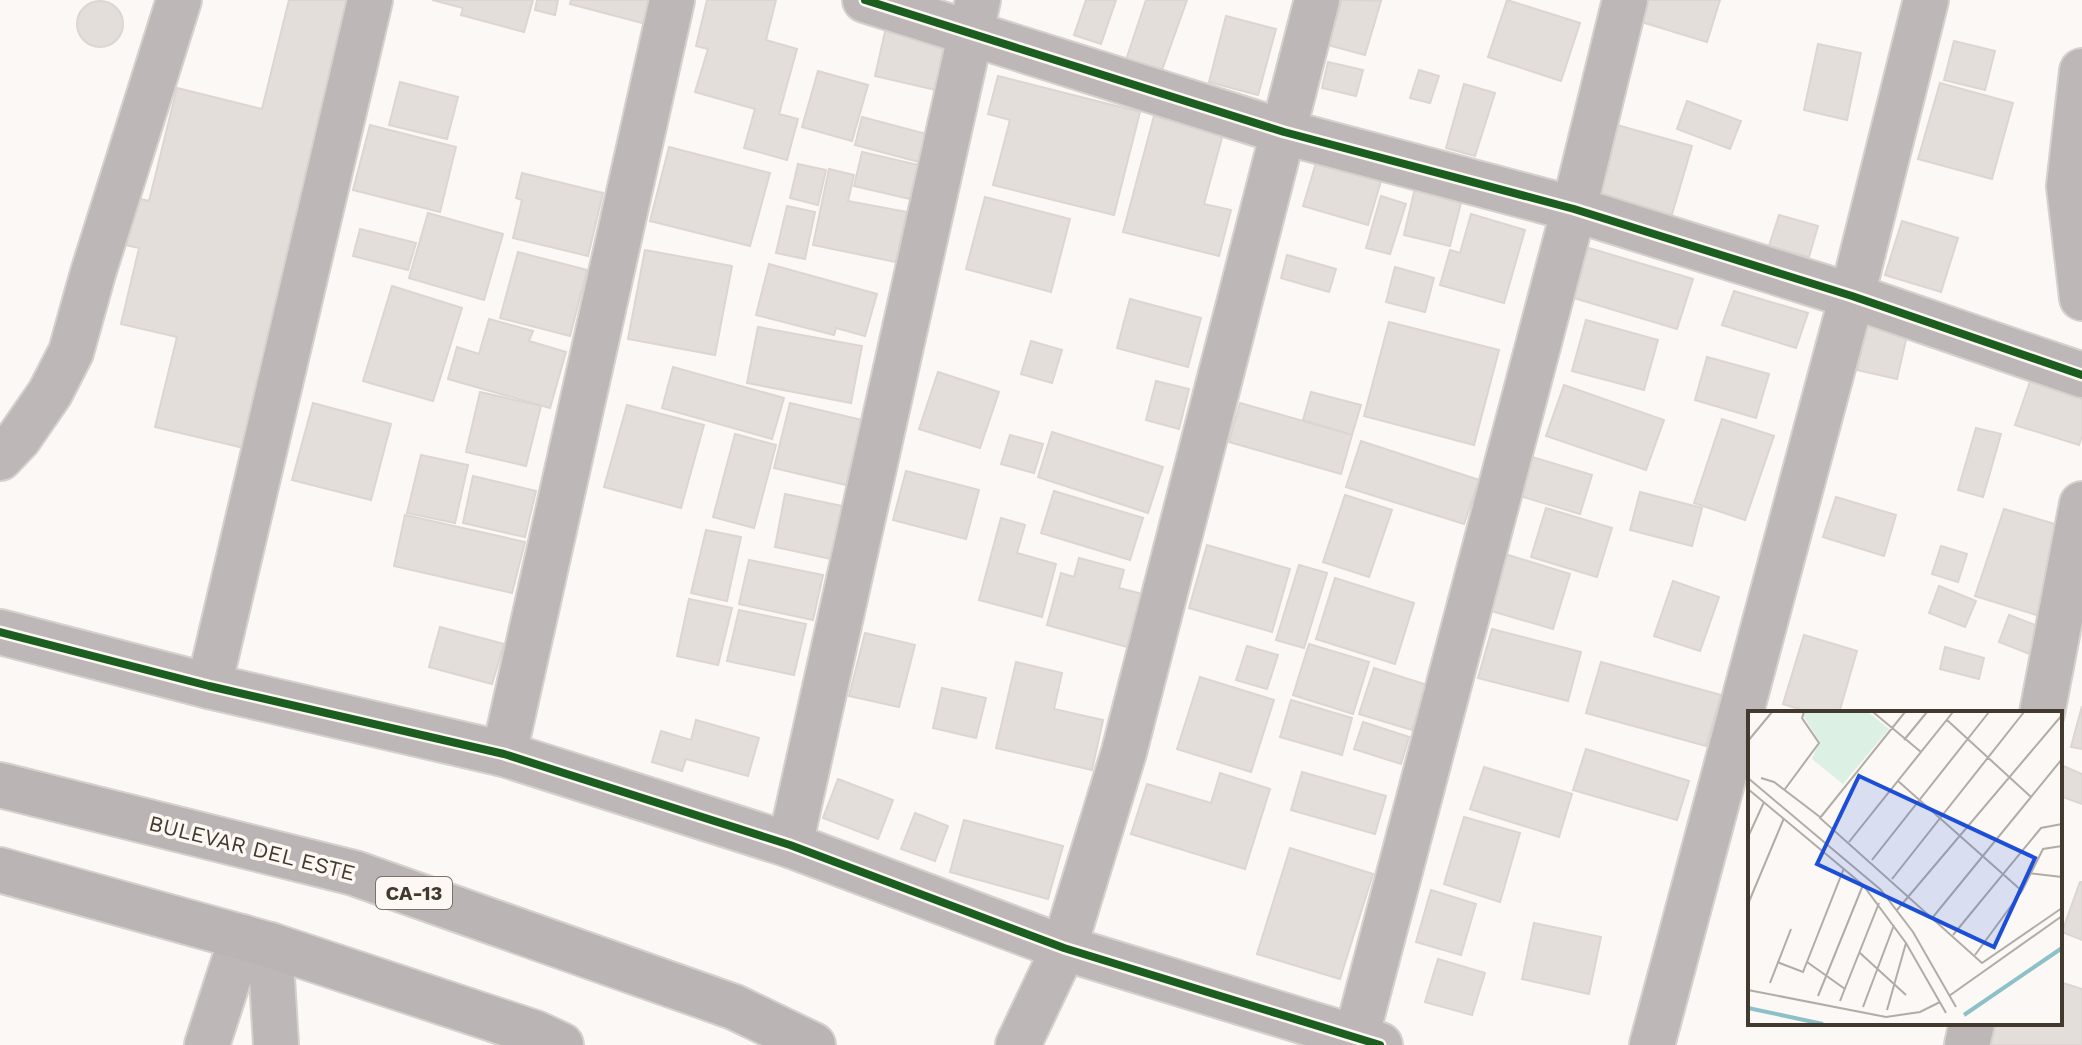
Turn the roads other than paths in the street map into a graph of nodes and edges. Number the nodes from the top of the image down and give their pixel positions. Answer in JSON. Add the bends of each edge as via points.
{"nodes":[{"id":1,"x":179,"y":0,"type":"edge"},
{"id":2,"x":370,"y":0,"type":"edge"},
{"id":3,"x":672,"y":0,"type":"edge"},
{"id":4,"x":865,"y":0,"type":"edge"},
{"id":5,"x":1317,"y":0,"type":"edge"},
{"id":6,"x":1625,"y":0,"type":"edge"},
{"id":7,"x":1926,"y":0,"type":"edge"},
{"id":8,"x":973,"y":17,"type":"edge"},
{"id":9,"x":2082,"y":71,"type":"edge"},
{"id":10,"x":1284,"y":132,"type":"junction"},
{"id":11,"x":2076,"y":183,"type":"edge"},
{"id":12,"x":1574,"y":209,"type":"junction"},
{"id":13,"x":1852,"y":296,"type":"junction"},
{"id":14,"x":2082,"y":298,"type":"edge"},
{"id":15,"x":2082,"y":375,"type":"edge"},
{"id":16,"x":0,"y":458,"type":"edge"},
{"id":17,"x":2082,"y":504,"type":"edge"},
{"id":18,"x":0,"y":632,"type":"edge"},
{"id":19,"x":209,"y":686,"type":"junction"},
{"id":20,"x":2042,"y":711,"type":"edge"},
{"id":21,"x":504,"y":754,"type":"junction"},
{"id":22,"x":0,"y":785,"type":"edge"},
{"id":23,"x":790,"y":845,"type":"junction"},
{"id":24,"x":0,"y":870,"type":"edge"},
{"id":25,"x":256,"y":941,"type":"junction"},
{"id":26,"x":1064,"y":948,"type":"junction"},
{"id":27,"x":1972,"y":1025,"type":"edge"},
{"id":28,"x":544,"y":1041,"type":"edge"},
{"id":29,"x":1368,"y":1042,"type":"edge"},
{"id":30,"x":207,"y":1045,"type":"edge"},
{"id":31,"x":276,"y":1045,"type":"edge"},
{"id":32,"x":813,"y":1045,"type":"edge"},
{"id":33,"x":1018,"y":1045,"type":"edge"},
{"id":34,"x":1652,"y":1045,"type":"edge"},
{"id":35,"x":1967,"y":1045,"type":"edge"}],
"edges":[{"from":1,"to":16,"type":"street","via":[[71,352],[50,393]]},
{"from":2,"to":19,"type":"street"},
{"from":3,"to":21,"type":"street"},
{"from":4,"to":8,"type":"street"},
{"from":5,"to":10,"type":"street"},
{"from":6,"to":12,"type":"street"},
{"from":7,"to":13,"type":"street"},
{"from":8,"to":10,"type":"street"},
{"from":8,"to":23,"type":"street"},
{"from":9,"to":11,"type":"street"},
{"from":10,"to":12,"type":"street"},
{"from":10,"to":26,"type":"street","via":[[1124,752]]},
{"from":11,"to":14,"type":"street"},
{"from":12,"to":13,"type":"street"},
{"from":12,"to":29,"type":"street"},
{"from":13,"to":15,"type":"street"},
{"from":13,"to":34,"type":"street"},
{"from":17,"to":20,"type":"street"},
{"from":18,"to":19,"type":"street"},
{"from":19,"to":21,"type":"street"},
{"from":21,"to":23,"type":"street"},
{"from":22,"to":32,"type":"highway","name":"BULEVAR DEL ESTE","number":"CA-13","via":[[354,873],[734,1007]]},
{"from":23,"to":26,"type":"street"},
{"from":24,"to":25,"type":"highway"},
{"from":25,"to":28,"type":"highway"},
{"from":25,"to":30,"type":"street"},
{"from":25,"to":31,"type":"street"},
{"from":26,"to":29,"type":"street"},
{"from":26,"to":33,"type":"street"},
{"from":27,"to":35,"type":"street"}]}
